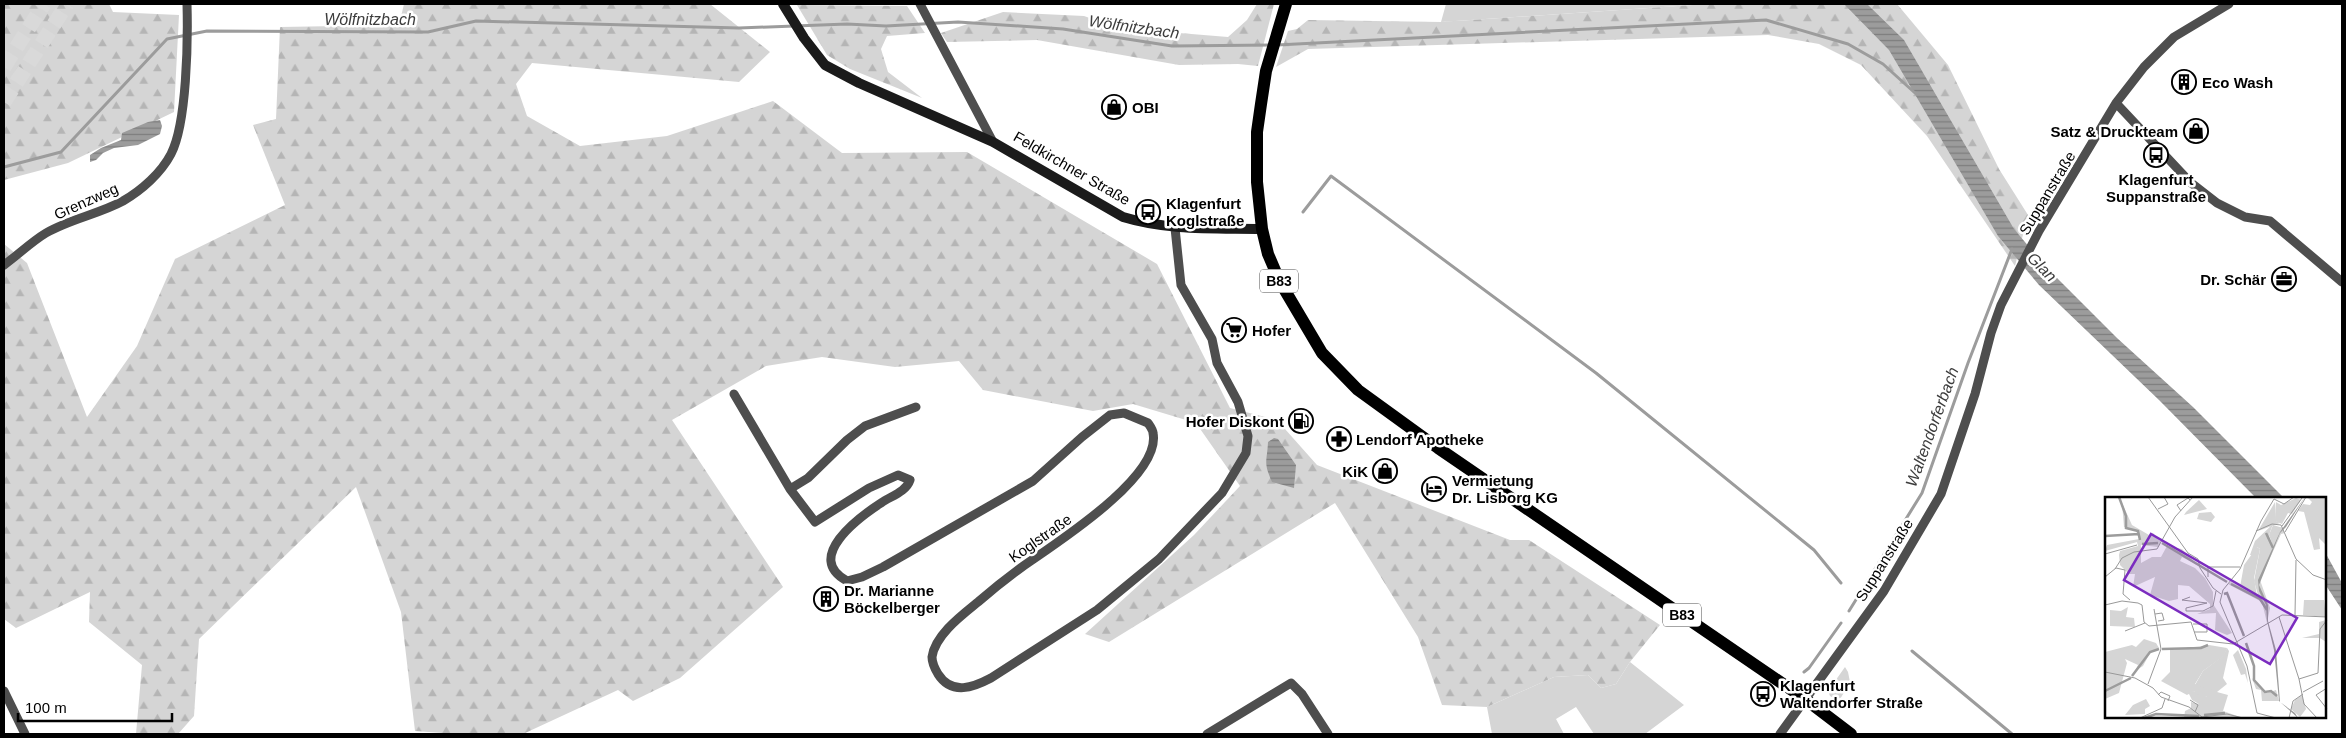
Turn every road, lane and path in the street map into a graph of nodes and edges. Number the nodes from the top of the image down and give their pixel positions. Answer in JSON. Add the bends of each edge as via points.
{"nodes":[{"id":1,"x":187,"y":4,"type":"edge"},
{"id":2,"x":783,"y":4,"type":"edge"},
{"id":3,"x":920,"y":4,"type":"edge"},
{"id":4,"x":1286,"y":4,"type":"edge"},
{"id":5,"x":2229,"y":4,"type":"edge"},
{"id":6,"x":2116,"y":103,"type":"junction"},
{"id":7,"x":994,"y":142,"type":"junction"},
{"id":8,"x":1175,"y":228,"type":"junction"},
{"id":9,"x":1262,"y":229,"type":"junction"},
{"id":10,"x":4,"y":265,"type":"edge"},
{"id":11,"x":2342,"y":282,"type":"edge"},
{"id":12,"x":734,"y":394,"type":"dead end"},
{"id":13,"x":916,"y":407,"type":"dead end"},
{"id":14,"x":790,"y":489,"type":"junction"},
{"id":15,"x":4,"y":691,"type":"edge"},
{"id":16,"x":1805,"y":699,"type":"junction"},
{"id":17,"x":25,"y":734,"type":"edge"},
{"id":18,"x":1207,"y":734,"type":"edge"},
{"id":19,"x":1328,"y":734,"type":"edge"},
{"id":20,"x":1780,"y":734,"type":"edge"},
{"id":21,"x":1851,"y":734,"type":"edge"}],
"edges":[{"from":1,"to":10,"type":"street","name":"Grenzweg","via":[[184,92],[179,132],[171,154],[135,194],[46,233]]},
{"from":2,"to":7,"type":"street","name":"Feldkirchner Straße","via":[[816,57],[836,72]]},
{"from":3,"to":7,"type":"street"},
{"from":4,"to":9,"type":"main road","number":"B83","via":[[1266,71],[1257,132],[1256,170]]},
{"from":5,"to":6,"type":"street","name":"Suppanstraße","via":[[2174,37],[2144,67]]},
{"from":6,"to":11,"type":"street","via":[[2190,182],[2217,203],[2245,217],[2270,221]]},
{"from":6,"to":16,"type":"street","name":"Suppanstraße","via":[[2039,231],[2001,305],[1941,494],[1884,591]]},
{"from":7,"to":8,"type":"street","name":"Feldkirchner Straße","via":[[1123,217],[1144,224]]},
{"from":8,"to":9,"type":"street","name":"Feldkirchner Straße"},
{"from":8,"to":14,"type":"street","name":"Koglstraße","via":[[1181,285],[1212,339],[1217,363],[1238,402],[1248,436],[1246,453],[1222,493],[1159,559],[1097,610],[973,687],[949,685],[935,669],[932,657],[937,644],[951,626],[1013,574],[1095,516],[1119,495],[1143,466],[1151,451],[1154,434],[1148,423],[1137,417],[1124,413],[1110,415],[1033,481],[882,567],[847,581],[835,575],[830,567],[835,545],[854,522],[908,486],[910,480],[898,475],[868,488],[815,522]]},
{"from":9,"to":16,"type":"main road","number":"B83","via":[[1280,282],[1306,329],[1322,353],[1358,390]]},
{"from":12,"to":14,"type":"street","name":"Koglstraße"},
{"from":13,"to":14,"type":"street","via":[[865,426],[808,478]]},
{"from":15,"to":17,"type":"street"},
{"from":16,"to":20,"type":"street","name":"Suppanstraße"},
{"from":16,"to":21,"type":"main road","number":"B83"},
{"from":18,"to":19,"type":"street","via":[[1291,683]]}]}
